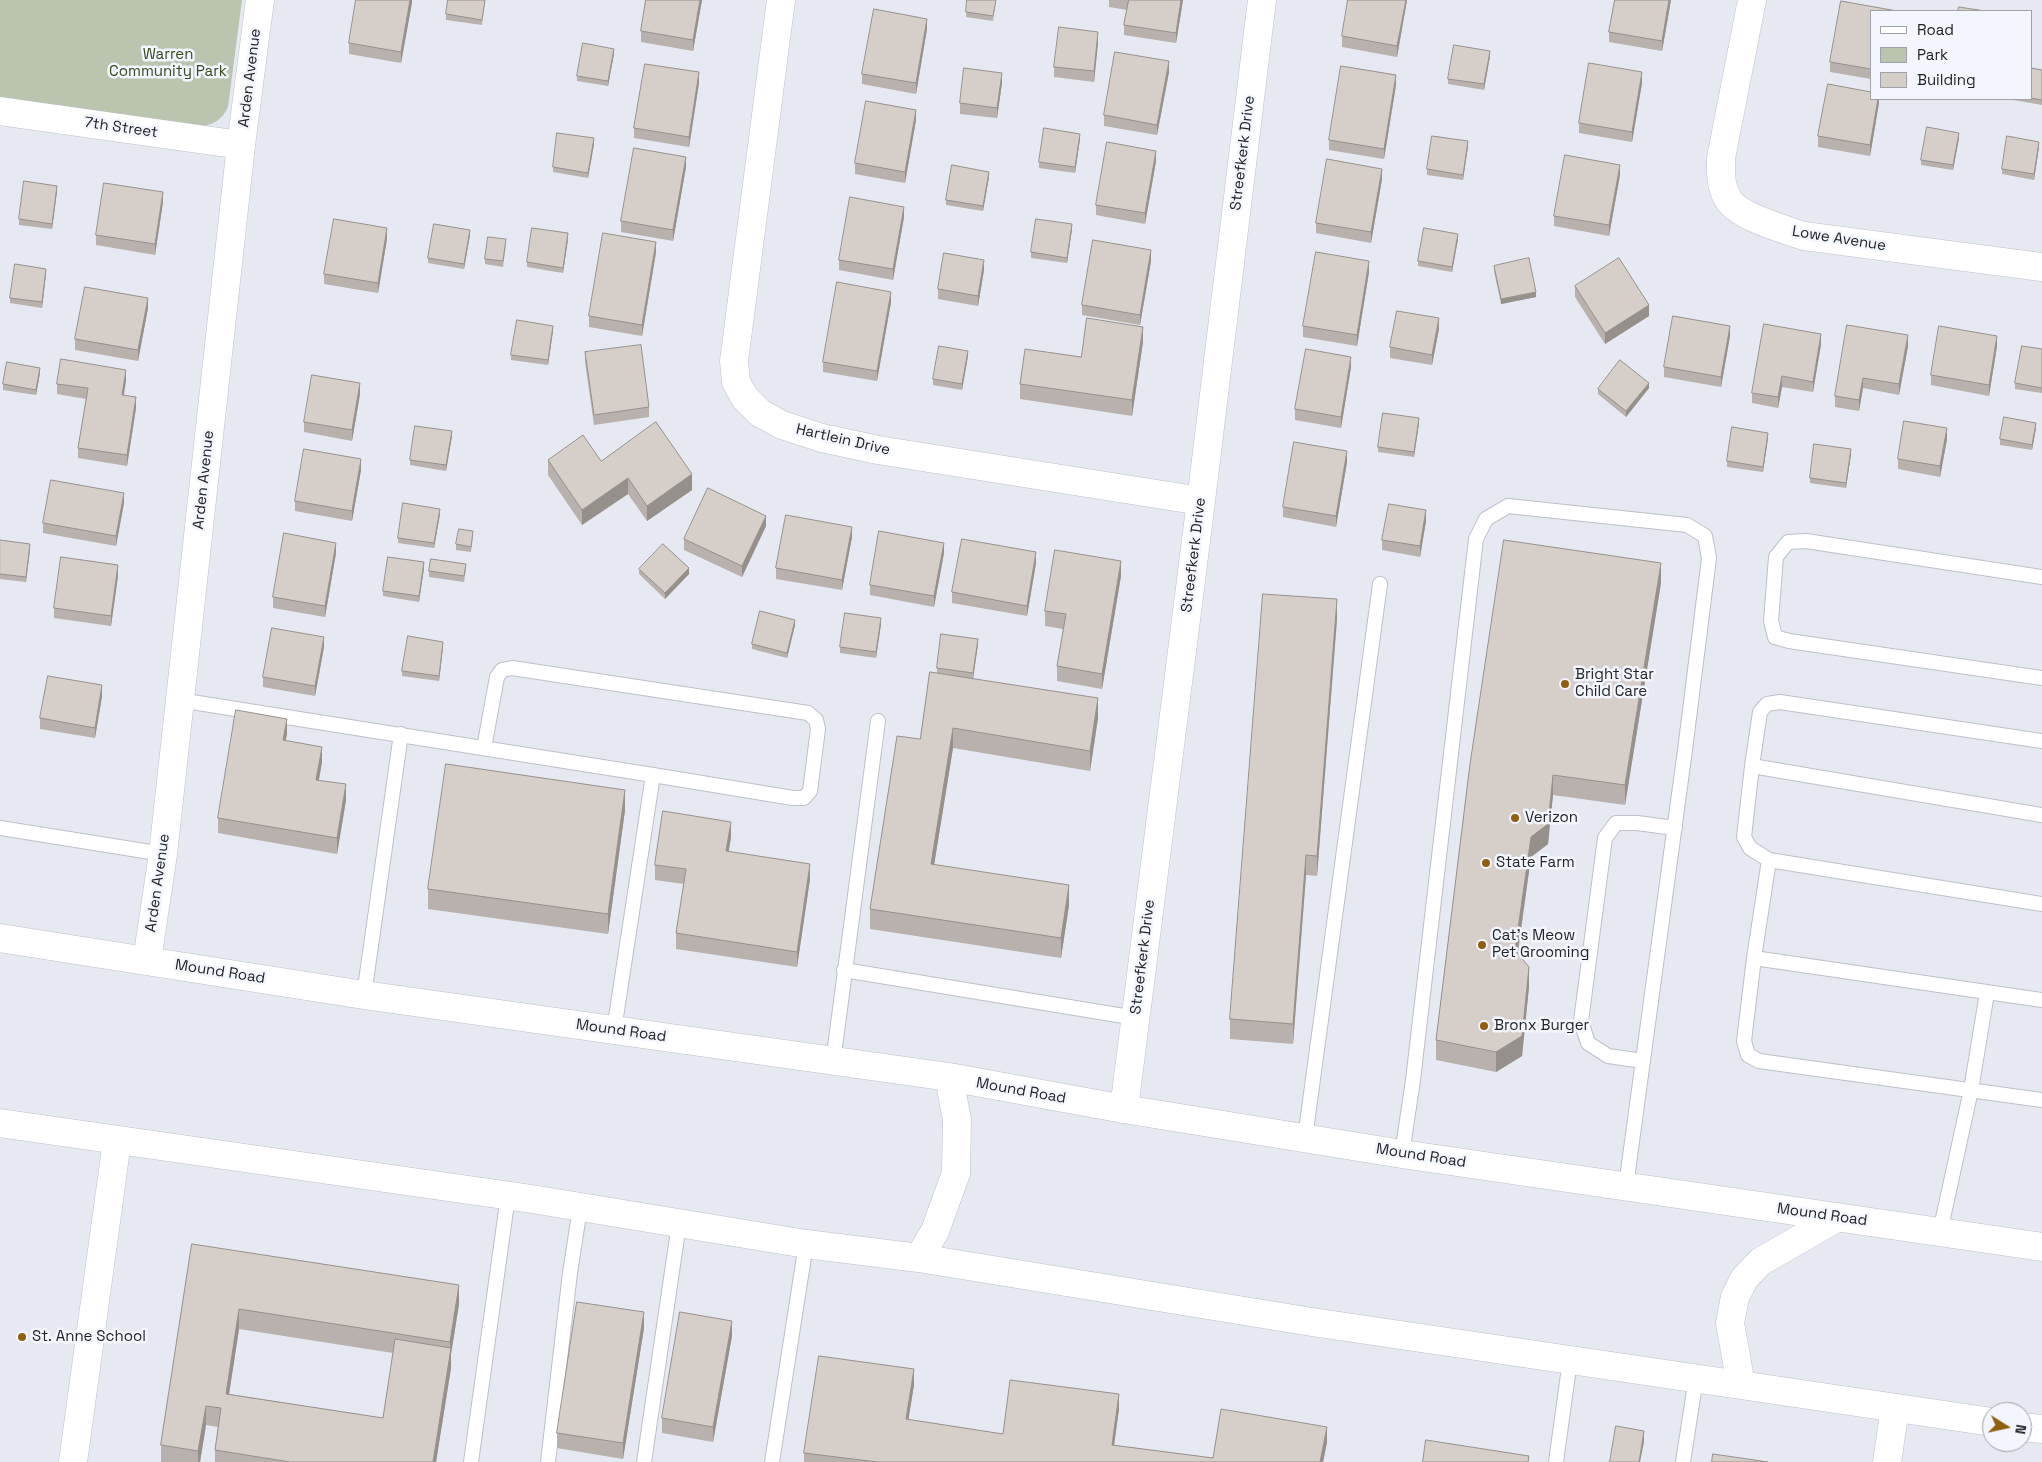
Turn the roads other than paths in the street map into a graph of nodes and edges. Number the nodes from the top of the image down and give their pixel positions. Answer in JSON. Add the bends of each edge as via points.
{"nodes":[{"id":1,"x":260,"y":0,"type":"edge"},
{"id":2,"x":781,"y":0,"type":"edge"},
{"id":3,"x":1262,"y":0,"type":"edge"},
{"id":4,"x":1752,"y":0,"type":"edge"},
{"id":5,"x":0,"y":111,"type":"edge"},
{"id":6,"x":241,"y":145,"type":"junction"},
{"id":7,"x":2042,"y":267,"type":"edge"},
{"id":8,"x":1201,"y":501,"type":"junction"},
{"id":9,"x":2042,"y":577,"type":"edge"},
{"id":10,"x":1380,"y":584,"type":"dead end"},
{"id":11,"x":2042,"y":678,"type":"edge"},
{"id":12,"x":179,"y":700,"type":"junction"},
{"id":13,"x":878,"y":721,"type":"dead end"},
{"id":14,"x":401,"y":734,"type":"junction"},
{"id":15,"x":2042,"y":741,"type":"edge"},
{"id":16,"x":484,"y":748,"type":"junction"},
{"id":17,"x":1752,"y":766,"type":"junction"},
{"id":18,"x":653,"y":775,"type":"junction"},
{"id":19,"x":2042,"y":815,"type":"edge"},
{"id":20,"x":0,"y":828,"type":"edge"},
{"id":21,"x":1674,"y":828,"type":"junction"},
{"id":22,"x":163,"y":854,"type":"junction"},
{"id":23,"x":1769,"y":860,"type":"junction"},
{"id":24,"x":2042,"y":904,"type":"edge"},
{"id":25,"x":0,"y":938,"type":"edge"},
{"id":26,"x":1754,"y":958,"type":"junction"},
{"id":27,"x":148,"y":960,"type":"junction"},
{"id":28,"x":844,"y":970,"type":"junction"},
{"id":29,"x":1987,"y":993,"type":"junction"},
{"id":30,"x":364,"y":995,"type":"junction"},
{"id":31,"x":2042,"y":1000,"type":"edge"},
{"id":32,"x":1136,"y":1018,"type":"junction"},
{"id":33,"x":614,"y":1030,"type":"junction"},
{"id":34,"x":1643,"y":1061,"type":"junction"},
{"id":35,"x":833,"y":1062,"type":"junction"},
{"id":36,"x":950,"y":1077,"type":"junction"},
{"id":37,"x":1970,"y":1090,"type":"junction"},
{"id":38,"x":2042,"y":1100,"type":"edge"},
{"id":39,"x":1124,"y":1109,"type":"junction"},
{"id":40,"x":0,"y":1123,"type":"edge"},
{"id":41,"x":1305,"y":1138,"type":"junction"},
{"id":42,"x":117,"y":1141,"type":"junction"},
{"id":43,"x":1402,"y":1154,"type":"junction"},
{"id":44,"x":1626,"y":1186,"type":"junction"},
{"id":45,"x":508,"y":1196,"type":"junction"},
{"id":46,"x":580,"y":1208,"type":"junction"},
{"id":47,"x":1838,"y":1217,"type":"junction"},
{"id":48,"x":679,"y":1224,"type":"junction"},
{"id":49,"x":1940,"y":1232,"type":"junction"},
{"id":50,"x":806,"y":1244,"type":"junction"},
{"id":51,"x":2042,"y":1247,"type":"edge"},
{"id":52,"x":919,"y":1258,"type":"junction"},
{"id":53,"x":1570,"y":1360,"type":"junction"},
{"id":54,"x":1696,"y":1378,"type":"junction"},
{"id":55,"x":1741,"y":1385,"type":"junction"},
{"id":56,"x":1895,"y":1408,"type":"junction"},
{"id":57,"x":1982,"y":1421,"type":"edge"},
{"id":58,"x":73,"y":1462,"type":"edge"},
{"id":59,"x":471,"y":1462,"type":"edge"},
{"id":60,"x":548,"y":1462,"type":"edge"},
{"id":61,"x":644,"y":1462,"type":"edge"},
{"id":62,"x":772,"y":1462,"type":"edge"},
{"id":63,"x":1556,"y":1462,"type":"edge"},
{"id":64,"x":1683,"y":1462,"type":"edge"},
{"id":65,"x":1887,"y":1462,"type":"edge"}],
"edges":[{"from":1,"to":6,"type":"main road","name":"Arden Avenue"},
{"from":2,"to":8,"type":"main road","name":"Hartlein Drive","via":[[734,361],[736,382],[745,398],[760,413],[782,425],[822,438],[878,450]]},
{"from":3,"to":8,"type":"main road","name":"Streefkerk Drive"},
{"from":4,"to":7,"type":"main road","name":"Lowe Avenue","via":[[1721,158],[1720,180],[1729,201],[1748,215],[1804,236]]},
{"from":5,"to":6,"type":"main road","name":"7th Street"},
{"from":6,"to":12,"type":"main road","name":"Arden Avenue"},
{"from":8,"to":32,"type":"main road","name":"Streefkerk Drive"},
{"from":9,"to":11,"type":"lane","via":[[1806,541],[1788,542],[1776,557],[1771,622],[1775,637],[1789,641]]},
{"from":10,"to":41,"type":"lane"},
{"from":12,"to":14,"type":"lane"},
{"from":12,"to":22,"type":"main road","name":"Arden Avenue"},
{"from":13,"to":28,"type":"lane"},
{"from":14,"to":16,"type":"lane"},
{"from":14,"to":30,"type":"lane"},
{"from":15,"to":17,"type":"lane","via":[[1780,702],[1767,704],[1760,712]]},
{"from":16,"to":18,"type":"lane"},
{"from":16,"to":18,"type":"lane","via":[[497,677],[502,670],[512,668],[808,713],[816,720],[818,729],[810,791],[804,798]]},
{"from":17,"to":19,"type":"lane"},
{"from":17,"to":23,"type":"lane","via":[[1744,837],[1750,848]]},
{"from":18,"to":33,"type":"lane"},
{"from":20,"to":22,"type":"lane"},
{"from":21,"to":34,"type":"lane"},
{"from":21,"to":34,"type":"lane","via":[[1616,823],[1605,838],[1581,1021],[1588,1043],[1594,1048],[1608,1056]]},
{"from":21,"to":43,"type":"lane","via":[[1709,558],[1705,536],[1687,525],[1508,506],[1486,519],[1476,539]]},
{"from":22,"to":27,"type":"main road","name":"Arden Avenue"},
{"from":23,"to":24,"type":"lane"},
{"from":23,"to":26,"type":"lane"},
{"from":25,"to":27,"type":"main road","name":"Mound Road"},
{"from":26,"to":29,"type":"lane"},
{"from":26,"to":37,"type":"lane","via":[[1744,1042],[1748,1055],[1759,1061]]},
{"from":27,"to":30,"type":"main road","name":"Mound Road"},
{"from":28,"to":32,"type":"lane"},
{"from":28,"to":35,"type":"lane"},
{"from":29,"to":31,"type":"lane"},
{"from":29,"to":37,"type":"lane"},
{"from":30,"to":33,"type":"main road","name":"Mound Road"},
{"from":32,"to":39,"type":"main road","name":"Streefkerk Drive"},
{"from":33,"to":35,"type":"main road","name":"Mound Road"},
{"from":34,"to":44,"type":"lane"},
{"from":35,"to":36,"type":"main road","name":"Mound Road"},
{"from":36,"to":39,"type":"main road","name":"Mound Road"},
{"from":36,"to":52,"type":"main road","via":[[957,1120],[956,1173],[935,1231]]},
{"from":37,"to":38,"type":"lane"},
{"from":37,"to":49,"type":"lane"},
{"from":39,"to":41,"type":"main road","name":"Mound Road"},
{"from":40,"to":42,"type":"main road"},
{"from":41,"to":43,"type":"main road","name":"Mound Road"},
{"from":42,"to":45,"type":"main road"},
{"from":42,"to":58,"type":"main road"},
{"from":43,"to":44,"type":"main road","name":"Mound Road"},
{"from":44,"to":47,"type":"main road","name":"Mound Road"},
{"from":45,"to":46,"type":"main road"},
{"from":45,"to":59,"type":"lane"},
{"from":46,"to":48,"type":"main road"},
{"from":46,"to":60,"type":"lane"},
{"from":47,"to":49,"type":"main road","name":"Mound Road"},
{"from":47,"to":55,"type":"main road","via":[[1760,1262],[1744,1279],[1735,1297],[1730,1323]]},
{"from":48,"to":50,"type":"main road"},
{"from":48,"to":61,"type":"lane"},
{"from":49,"to":51,"type":"main road","name":"Mound Road"},
{"from":50,"to":52,"type":"main road"},
{"from":50,"to":62,"type":"lane"},
{"from":52,"to":53,"type":"main road"},
{"from":53,"to":54,"type":"main road"},
{"from":53,"to":63,"type":"lane"},
{"from":54,"to":55,"type":"main road"},
{"from":54,"to":64,"type":"lane"},
{"from":55,"to":56,"type":"main road"},
{"from":56,"to":57,"type":"main road"},
{"from":56,"to":65,"type":"main road"}]}
